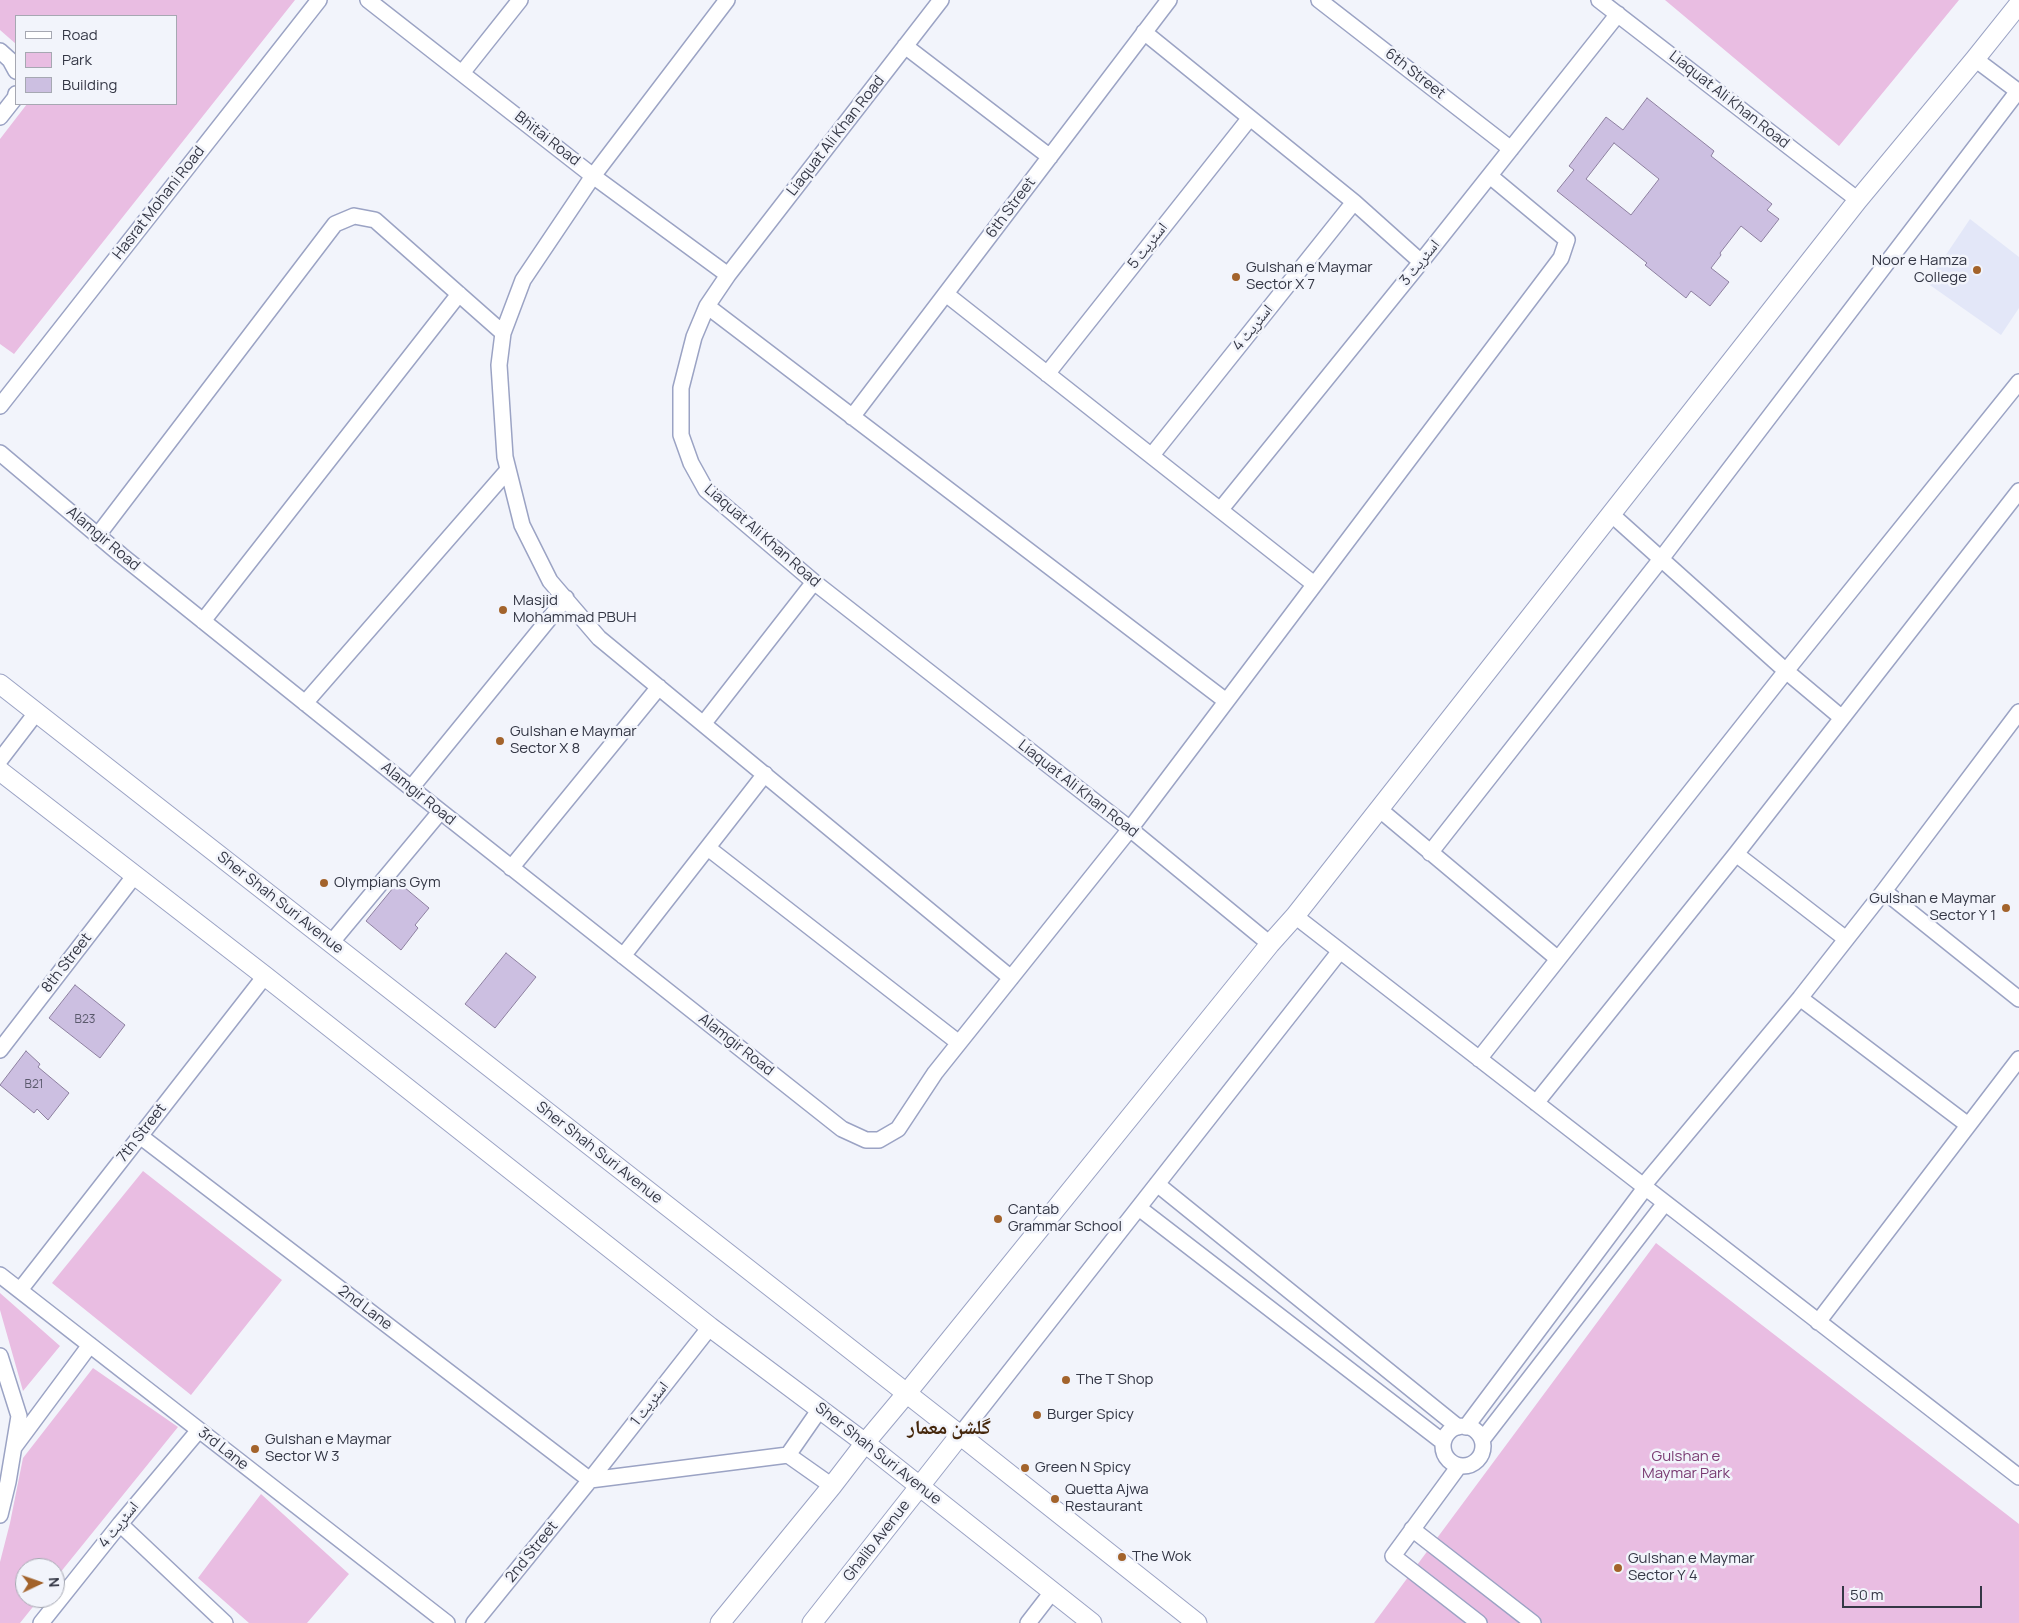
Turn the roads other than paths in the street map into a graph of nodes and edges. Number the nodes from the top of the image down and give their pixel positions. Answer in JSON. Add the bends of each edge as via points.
{"nodes":[{"id":1,"x":319,"y":0,"type":"edge"},
{"id":2,"x":368,"y":0,"type":"edge"},
{"id":3,"x":520,"y":0,"type":"edge"},
{"id":4,"x":727,"y":0,"type":"edge"},
{"id":5,"x":940,"y":0,"type":"edge"},
{"id":6,"x":1169,"y":0,"type":"edge"},
{"id":7,"x":1319,"y":0,"type":"edge"},
{"id":8,"x":1599,"y":0,"type":"edge"},
{"id":9,"x":2019,"y":4,"type":"edge"},
{"id":10,"x":1618,"y":14,"type":"junction"},
{"id":11,"x":1144,"y":32,"type":"junction"},
{"id":12,"x":905,"y":46,"type":"junction"},
{"id":13,"x":0,"y":51,"type":"edge"},
{"id":14,"x":1976,"y":59,"type":"junction"},
{"id":15,"x":15,"y":69,"type":"edge"},
{"id":16,"x":462,"y":73,"type":"junction"},
{"id":17,"x":2019,"y":92,"type":"edge"},
{"id":18,"x":15,"y":98,"type":"edge"},
{"id":19,"x":0,"y":117,"type":"edge"},
{"id":20,"x":1250,"y":119,"type":"junction"},
{"id":21,"x":1511,"y":149,"type":"junction"},
{"id":22,"x":1050,"y":157,"type":"junction"},
{"id":23,"x":594,"y":176,"type":"junction"},
{"id":24,"x":1490,"y":176,"type":"junction"},
{"id":25,"x":1858,"y":200,"type":"junction"},
{"id":26,"x":1354,"y":202,"type":"junction"},
{"id":27,"x":1421,"y":262,"type":"junction"},
{"id":28,"x":728,"y":275,"type":"junction"},
{"id":29,"x":459,"y":294,"type":"junction"},
{"id":30,"x":946,"y":294,"type":"junction"},
{"id":31,"x":708,"y":306,"type":"junction"},
{"id":32,"x":503,"y":333,"type":"junction"},
{"id":33,"x":1047,"y":374,"type":"junction"},
{"id":34,"x":2019,"y":382,"type":"edge"},
{"id":35,"x":0,"y":406,"type":"edge"},
{"id":36,"x":852,"y":417,"type":"junction"},
{"id":37,"x":0,"y":453,"type":"edge"},
{"id":38,"x":1152,"y":454,"type":"junction"},
{"id":39,"x":508,"y":470,"type":"junction"},
{"id":40,"x":2019,"y":491,"type":"edge"},
{"id":41,"x":1221,"y":510,"type":"junction"},
{"id":42,"x":1611,"y":514,"type":"junction"},
{"id":43,"x":98,"y":535,"type":"junction"},
{"id":44,"x":1661,"y":559,"type":"junction"},
{"id":45,"x":814,"y":582,"type":"junction"},
{"id":46,"x":1314,"y":584,"type":"junction"},
{"id":47,"x":566,"y":598,"type":"junction"},
{"id":48,"x":203,"y":621,"type":"junction"},
{"id":49,"x":1786,"y":671,"type":"junction"},
{"id":50,"x":0,"y":684,"type":"edge"},
{"id":51,"x":659,"y":687,"type":"junction"},
{"id":52,"x":1226,"y":701,"type":"junction"},
{"id":53,"x":305,"y":704,"type":"junction"},
{"id":54,"x":36,"y":713,"type":"junction"},
{"id":55,"x":1842,"y":718,"type":"junction"},
{"id":56,"x":2016,"y":721,"type":"edge"},
{"id":57,"x":704,"y":723,"type":"junction"},
{"id":58,"x":0,"y":760,"type":"edge"},
{"id":59,"x":0,"y":770,"type":"edge"},
{"id":60,"x":765,"y":774,"type":"junction"},
{"id":61,"x":411,"y":788,"type":"junction"},
{"id":62,"x":1378,"y":809,"type":"junction"},
{"id":63,"x":440,"y":812,"type":"junction"},
{"id":64,"x":1130,"y":829,"type":"junction"},
{"id":65,"x":708,"y":848,"type":"junction"},
{"id":66,"x":1430,"y":853,"type":"junction"},
{"id":67,"x":1736,"y":854,"type":"junction"},
{"id":68,"x":511,"y":868,"type":"junction"},
{"id":69,"x":134,"y":875,"type":"junction"},
{"id":70,"x":1884,"y":891,"type":"junction"},
{"id":71,"x":1295,"y":916,"type":"junction"},
{"id":72,"x":1846,"y":939,"type":"junction"},
{"id":73,"x":331,"y":943,"type":"junction"},
{"id":74,"x":1270,"y":944,"type":"junction"},
{"id":75,"x":1340,"y":951,"type":"junction"},
{"id":76,"x":623,"y":956,"type":"junction"},
{"id":77,"x":1558,"y":959,"type":"junction"},
{"id":78,"x":265,"y":976,"type":"junction"},
{"id":79,"x":1011,"y":978,"type":"junction"},
{"id":80,"x":1800,"y":998,"type":"junction"},
{"id":81,"x":2019,"y":999,"type":"edge"},
{"id":82,"x":958,"y":1043,"type":"junction"},
{"id":83,"x":0,"y":1050,"type":"edge"},
{"id":84,"x":1479,"y":1059,"type":"junction"},
{"id":85,"x":2019,"y":1059,"type":"edge"},
{"id":86,"x":1536,"y":1103,"type":"junction"},
{"id":87,"x":1968,"y":1125,"type":"junction"},
{"id":88,"x":140,"y":1136,"type":"junction"},
{"id":89,"x":1158,"y":1184,"type":"junction"},
{"id":90,"x":1644,"y":1187,"type":"junction"},
{"id":91,"x":1665,"y":1204,"type":"junction"},
{"id":92,"x":1139,"y":1208,"type":"junction"},
{"id":93,"x":0,"y":1275,"type":"edge"},
{"id":94,"x":20,"y":1290,"type":"junction"},
{"id":95,"x":1818,"y":1322,"type":"junction"},
{"id":96,"x":710,"y":1327,"type":"junction"},
{"id":97,"x":90,"y":1345,"type":"junction"},
{"id":98,"x":0,"y":1356,"type":"edge"},
{"id":99,"x":906,"y":1394,"type":"junction"},
{"id":100,"x":820,"y":1409,"type":"junction"},
{"id":101,"x":1462,"y":1427,"type":"junction"},
{"id":102,"x":199,"y":1430,"type":"junction"},
{"id":103,"x":960,"y":1435,"type":"junction"},
{"id":104,"x":1482,"y":1440,"type":"junction"},
{"id":105,"x":1443,"y":1442,"type":"junction"},
{"id":106,"x":865,"y":1443,"type":"junction"},
{"id":107,"x":13,"y":1449,"type":"junction"},
{"id":108,"x":788,"y":1455,"type":"junction"},
{"id":109,"x":1459,"y":1466,"type":"junction"},
{"id":110,"x":2019,"y":1477,"type":"edge"},
{"id":111,"x":590,"y":1480,"type":"junction"},
{"id":112,"x":832,"y":1486,"type":"junction"},
{"id":113,"x":920,"y":1486,"type":"junction"},
{"id":114,"x":0,"y":1515,"type":"edge"},
{"id":115,"x":120,"y":1524,"type":"junction"},
{"id":116,"x":1412,"y":1529,"type":"junction"},
{"id":117,"x":1052,"y":1592,"type":"junction"},
{"id":118,"x":41,"y":1623,"type":"edge"},
{"id":119,"x":225,"y":1623,"type":"edge"},
{"id":120,"x":447,"y":1623,"type":"edge"},
{"id":121,"x":474,"y":1623,"type":"edge"},
{"id":122,"x":720,"y":1623,"type":"edge"},
{"id":123,"x":812,"y":1623,"type":"edge"},
{"id":124,"x":1028,"y":1623,"type":"edge"},
{"id":125,"x":1092,"y":1623,"type":"edge"},
{"id":126,"x":1197,"y":1623,"type":"edge"},
{"id":127,"x":1479,"y":1623,"type":"edge"},
{"id":128,"x":1533,"y":1623,"type":"edge"}],
"edges":[{"from":1,"to":35,"type":"street","name":"Hasrat Mohani Road"},
{"from":2,"to":16,"type":"street","name":"Bhitai Road"},
{"from":3,"to":16,"type":"street"},
{"from":4,"to":23,"type":"street"},
{"from":5,"to":12,"type":"street","name":"Liaquat Ali Khan Road"},
{"from":6,"to":11,"type":"street","name":"6th Street"},
{"from":7,"to":21,"type":"street","name":"6th Street"},
{"from":8,"to":10,"type":"street","name":"Liaquat Ali Khan Road"},
{"from":9,"to":14,"type":"street"},
{"from":10,"to":21,"type":"street","name":"اسٹریٹ 3"},
{"from":10,"to":25,"type":"street","name":"Liaquat Ali Khan Road"},
{"from":11,"to":20,"type":"street"},
{"from":11,"to":22,"type":"street","name":"6th Street"},
{"from":12,"to":22,"type":"street"},
{"from":12,"to":28,"type":"street","name":"Liaquat Ali Khan Road"},
{"from":13,"to":15,"type":"street"},
{"from":14,"to":17,"type":"street"},
{"from":14,"to":25,"type":"street"},
{"from":16,"to":23,"type":"street","name":"Bhitai Road"},
{"from":17,"to":44,"type":"street"},
{"from":18,"to":19,"type":"street"},
{"from":20,"to":26,"type":"street"},
{"from":20,"to":33,"type":"street","name":"اسٹریٹ 5"},
{"from":21,"to":24,"type":"street","name":"اسٹریٹ 3"},
{"from":22,"to":30,"type":"street","name":"6th Street"},
{"from":23,"to":28,"type":"street","name":"Bhitai Road"},
{"from":23,"to":32,"type":"street","via":[[522,280]]},
{"from":24,"to":27,"type":"street","name":"اسٹریٹ 3"},
{"from":24,"to":46,"type":"street","name":"Alamgir Road","via":[[1567,240],[1561,258]]},
{"from":25,"to":42,"type":"street"},
{"from":26,"to":27,"type":"street"},
{"from":26,"to":38,"type":"street","name":"اسٹریٹ 4"},
{"from":27,"to":41,"type":"street","name":"اسٹریٹ 3"},
{"from":28,"to":31,"type":"street","name":"Liaquat Ali Khan Road"},
{"from":29,"to":32,"type":"street"},
{"from":29,"to":43,"type":"street","via":[[375,220],[354,216],[335,224]]},
{"from":29,"to":48,"type":"street"},
{"from":30,"to":33,"type":"street"},
{"from":30,"to":36,"type":"street","name":"6th Street"},
{"from":31,"to":36,"type":"street"},
{"from":31,"to":45,"type":"street","name":"Liaquat Ali Khan Road","via":[[694,337],[681,388],[681,435],[690,463],[706,490]]},
{"from":32,"to":39,"type":"street","via":[[499,365],[504,457]]},
{"from":33,"to":38,"type":"street"},
{"from":34,"to":49,"type":"street"},
{"from":36,"to":52,"type":"street"},
{"from":37,"to":43,"type":"street","name":"Alamgir Road"},
{"from":38,"to":41,"type":"street"},
{"from":39,"to":47,"type":"street","via":[[522,525],[550,581]]},
{"from":39,"to":53,"type":"street"},
{"from":40,"to":55,"type":"street"},
{"from":41,"to":46,"type":"street"},
{"from":42,"to":44,"type":"street"},
{"from":42,"to":62,"type":"street"},
{"from":43,"to":48,"type":"street","name":"Alamgir Road"},
{"from":44,"to":49,"type":"street"},
{"from":44,"to":66,"type":"street"},
{"from":45,"to":57,"type":"street"},
{"from":45,"to":64,"type":"street","name":"Liaquat Ali Khan Road"},
{"from":46,"to":52,"type":"street","name":"Alamgir Road"},
{"from":47,"to":51,"type":"street","via":[[599,638]]},
{"from":47,"to":61,"type":"street"},
{"from":48,"to":53,"type":"street","name":"Alamgir Road"},
{"from":49,"to":55,"type":"street"},
{"from":49,"to":77,"type":"street"},
{"from":50,"to":54,"type":"street","name":"Sher Shah Suri Avenue"},
{"from":51,"to":57,"type":"street"},
{"from":51,"to":68,"type":"street"},
{"from":52,"to":64,"type":"street","name":"Alamgir Road"},
{"from":53,"to":61,"type":"street","name":"Alamgir Road"},
{"from":54,"to":58,"type":"street"},
{"from":54,"to":73,"type":"street","name":"Sher Shah Suri Avenue"},
{"from":55,"to":67,"type":"street"},
{"from":56,"to":70,"type":"street"},
{"from":57,"to":60,"type":"street"},
{"from":59,"to":69,"type":"street","name":"Sher Shah Suri Avenue"},
{"from":60,"to":65,"type":"street"},
{"from":60,"to":79,"type":"street"},
{"from":61,"to":63,"type":"street","name":"Alamgir Road"},
{"from":62,"to":66,"type":"street"},
{"from":62,"to":71,"type":"street"},
{"from":63,"to":68,"type":"street","name":"Alamgir Road"},
{"from":63,"to":73,"type":"street"},
{"from":64,"to":74,"type":"street","name":"Liaquat Ali Khan Road"},
{"from":64,"to":79,"type":"street","name":"Alamgir Road"},
{"from":65,"to":76,"type":"street"},
{"from":65,"to":82,"type":"street"},
{"from":66,"to":77,"type":"street"},
{"from":67,"to":72,"type":"street"},
{"from":67,"to":86,"type":"street"},
{"from":68,"to":76,"type":"street","name":"Alamgir Road"},
{"from":69,"to":78,"type":"street","name":"Sher Shah Suri Avenue"},
{"from":69,"to":83,"type":"street","name":"8th Street"},
{"from":70,"to":72,"type":"street"},
{"from":70,"to":81,"type":"street"},
{"from":71,"to":74,"type":"street"},
{"from":71,"to":75,"type":"street"},
{"from":72,"to":80,"type":"street"},
{"from":73,"to":99,"type":"street","name":"Sher Shah Suri Avenue"},
{"from":74,"to":99,"type":"street"},
{"from":75,"to":84,"type":"street"},
{"from":75,"to":89,"type":"street"},
{"from":76,"to":82,"type":"street","name":"Alamgir Road","via":[[842,1129],[866,1140],[879,1140],[898,1129]]},
{"from":77,"to":84,"type":"street"},
{"from":78,"to":88,"type":"street","name":"7th Street"},
{"from":78,"to":96,"type":"street","name":"Sher Shah Suri Avenue"},
{"from":79,"to":82,"type":"street","name":"Alamgir Road"},
{"from":80,"to":87,"type":"street"},
{"from":80,"to":90,"type":"street"},
{"from":84,"to":86,"type":"street"},
{"from":85,"to":87,"type":"street"},
{"from":86,"to":90,"type":"street"},
{"from":87,"to":95,"type":"street"},
{"from":88,"to":94,"type":"street","name":"7th Street"},
{"from":88,"to":111,"type":"street","name":"2nd Lane"},
{"from":89,"to":92,"type":"street"},
{"from":89,"to":101,"type":"street"},
{"from":90,"to":91,"type":"street"},
{"from":90,"to":101,"type":"street"},
{"from":91,"to":95,"type":"street"},
{"from":91,"to":104,"type":"street"},
{"from":92,"to":103,"type":"street"},
{"from":92,"to":105,"type":"street"},
{"from":93,"to":94,"type":"street","name":"3rd Lane"},
{"from":94,"to":97,"type":"street","name":"3rd Lane"},
{"from":95,"to":110,"type":"street"},
{"from":96,"to":100,"type":"street","name":"Sher Shah Suri Avenue"},
{"from":96,"to":111,"type":"street","name":"اسٹریٹ 1"},
{"from":97,"to":102,"type":"street","name":"3rd Lane"},
{"from":97,"to":107,"type":"street"},
{"from":98,"to":107,"type":"street","via":[[18,1416]]},
{"from":99,"to":103,"type":"street","name":"Sher Shah Suri Avenue"},
{"from":99,"to":106,"type":"street"},
{"from":100,"to":106,"type":"street","name":"Sher Shah Suri Avenue"},
{"from":100,"to":108,"type":"street"},
{"from":101,"to":104,"type":"street","via":[[1478,1434]]},
{"from":101,"to":105,"type":"street","via":[[1448,1432]]},
{"from":102,"to":115,"type":"street","name":"اسٹریٹ 4"},
{"from":102,"to":120,"type":"street","name":"3rd Lane"},
{"from":103,"to":113,"type":"street","name":"Ghalib Avenue"},
{"from":103,"to":126,"type":"street","name":"Sher Shah Suri Avenue"},
{"from":104,"to":109,"type":"street","via":[[1478,1460],[1469,1466]]},
{"from":105,"to":109,"type":"street","via":[[1449,1461]]},
{"from":106,"to":112,"type":"street"},
{"from":106,"to":113,"type":"street","name":"Sher Shah Suri Avenue"},
{"from":107,"to":114,"type":"street"},
{"from":108,"to":111,"type":"street"},
{"from":108,"to":112,"type":"street"},
{"from":109,"to":116,"type":"street"},
{"from":111,"to":121,"type":"street","name":"2nd Street"},
{"from":112,"to":122,"type":"street"},
{"from":113,"to":117,"type":"street","name":"Sher Shah Suri Avenue"},
{"from":113,"to":123,"type":"street","name":"Ghalib Avenue"},
{"from":115,"to":118,"type":"street","name":"اسٹریٹ 4"},
{"from":115,"to":119,"type":"street"},
{"from":116,"to":127,"type":"street","via":[[1393,1556]]},
{"from":116,"to":128,"type":"street"},
{"from":117,"to":124,"type":"street"},
{"from":117,"to":125,"type":"street","name":"Sher Shah Suri Avenue"}]}
